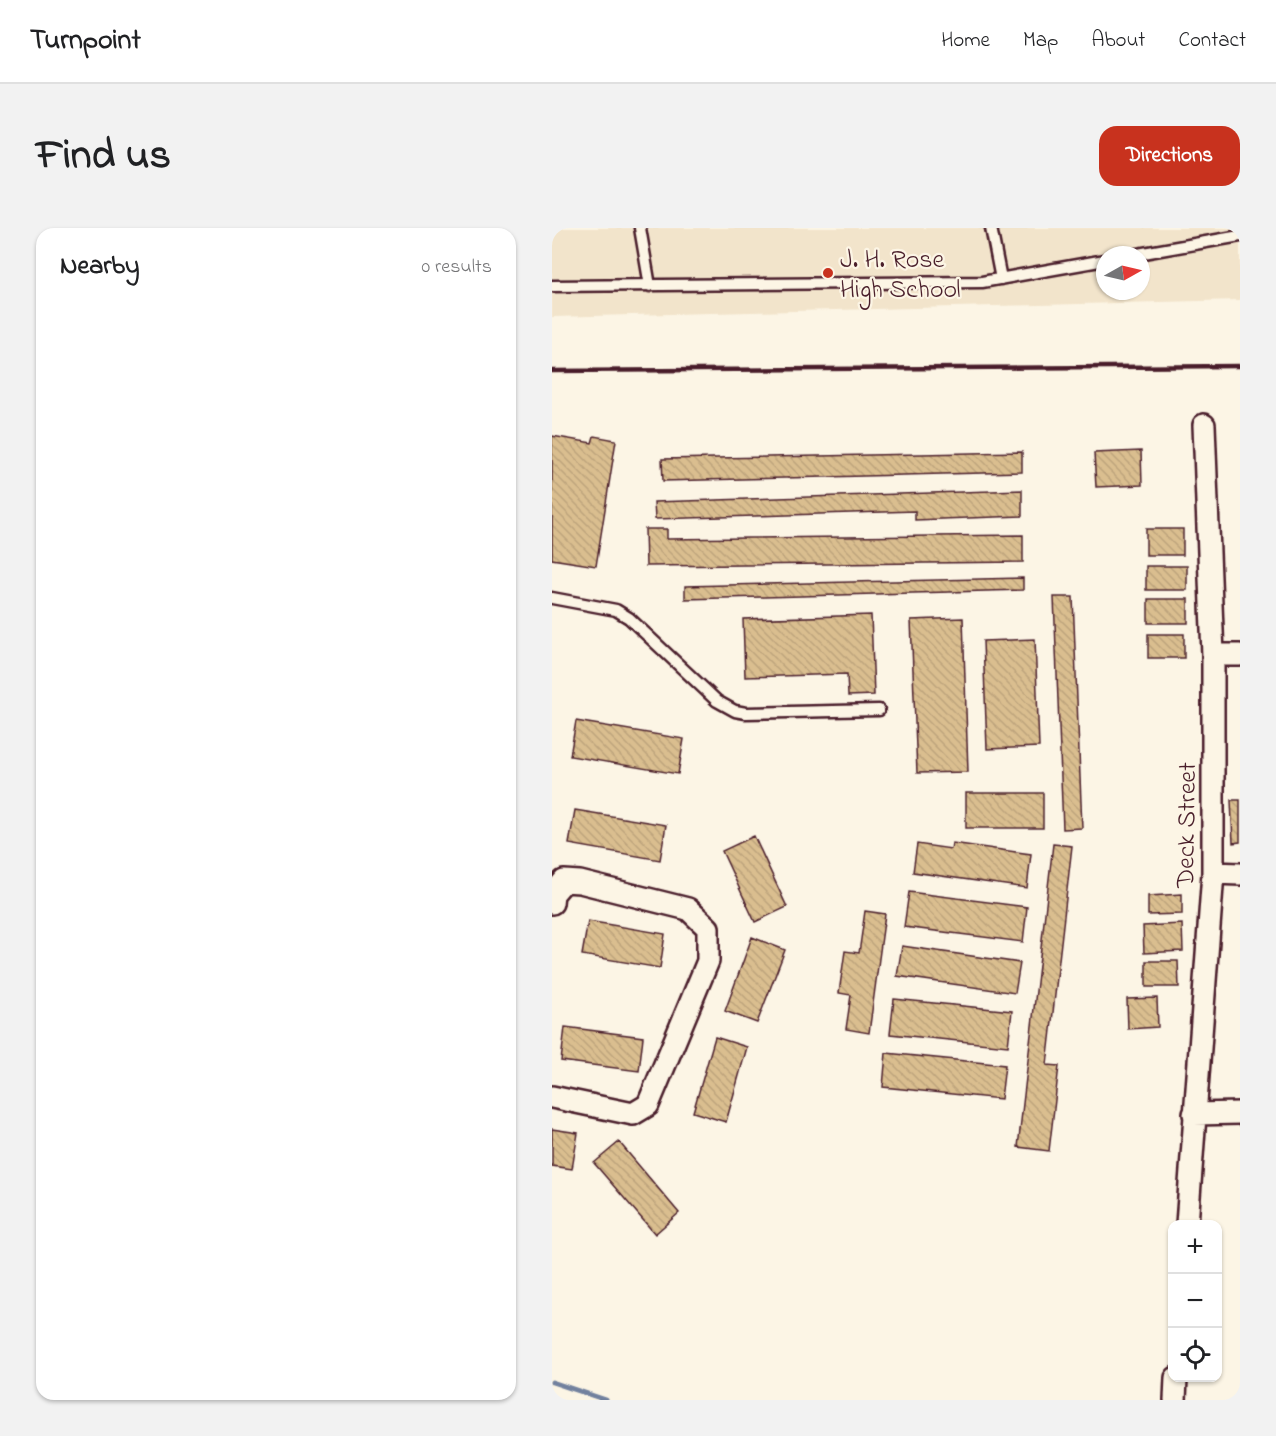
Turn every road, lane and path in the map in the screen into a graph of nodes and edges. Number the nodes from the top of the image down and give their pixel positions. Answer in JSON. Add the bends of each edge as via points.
{"nodes":[{"id":1,"x":640,"y":228,"type":"edge"},
{"id":2,"x":991,"y":228,"type":"edge"},
{"id":3,"x":1240,"y":236,"type":"edge"},
{"id":4,"x":1150,"y":252,"type":"edge"},
{"id":5,"x":1096,"y":262,"type":"edge"},
{"id":6,"x":1001,"y":279,"type":"junction"},
{"id":7,"x":552,"y":286,"type":"edge"},
{"id":8,"x":650,"y":286,"type":"junction"},
{"id":9,"x":1204,"y":425,"type":"dead end"},
{"id":10,"x":552,"y":598,"type":"edge"},
{"id":11,"x":1213,"y":655,"type":"junction"},
{"id":12,"x":1240,"y":655,"type":"edge"},
{"id":13,"x":879,"y":710,"type":"dead end"},
{"id":14,"x":1213,"y":873,"type":"junction"},
{"id":15,"x":1240,"y":874,"type":"edge"},
{"id":16,"x":552,"y":903,"type":"edge"},
{"id":17,"x":552,"y":1097,"type":"edge"},
{"id":18,"x":1240,"y":1113,"type":"edge"},
{"id":19,"x":1194,"y":1114,"type":"junction"},
{"id":20,"x":1187,"y":1220,"type":"edge"},
{"id":21,"x":1176,"y":1382,"type":"edge"},
{"id":22,"x":1175,"y":1400,"type":"edge"}],
"edges":[{"from":1,"to":8,"type":"lane"},
{"from":2,"to":6,"type":"lane"},
{"from":3,"to":4,"type":"lane"},
{"from":5,"to":6,"type":"lane"},
{"from":6,"to":8,"type":"lane"},
{"from":7,"to":8,"type":"lane"},
{"from":9,"to":11,"type":"street","name":"Deck Street"},
{"from":10,"to":13,"type":"lane","via":[[616,610],[629,618],[717,701],[735,711]]},
{"from":11,"to":12,"type":"street"},
{"from":11,"to":14,"type":"street","name":"Deck Street"},
{"from":14,"to":15,"type":"street"},
{"from":14,"to":19,"type":"street","name":"Deck Street"},
{"from":16,"to":17,"type":"street","via":[[553,894],[564,881],[580,882],[688,909],[708,928],[710,940],[708,961],[648,1105],[633,1114]]},
{"from":18,"to":19,"type":"street"},
{"from":19,"to":20,"type":"street","name":"Deck Street"},
{"from":21,"to":22,"type":"street"}]}
